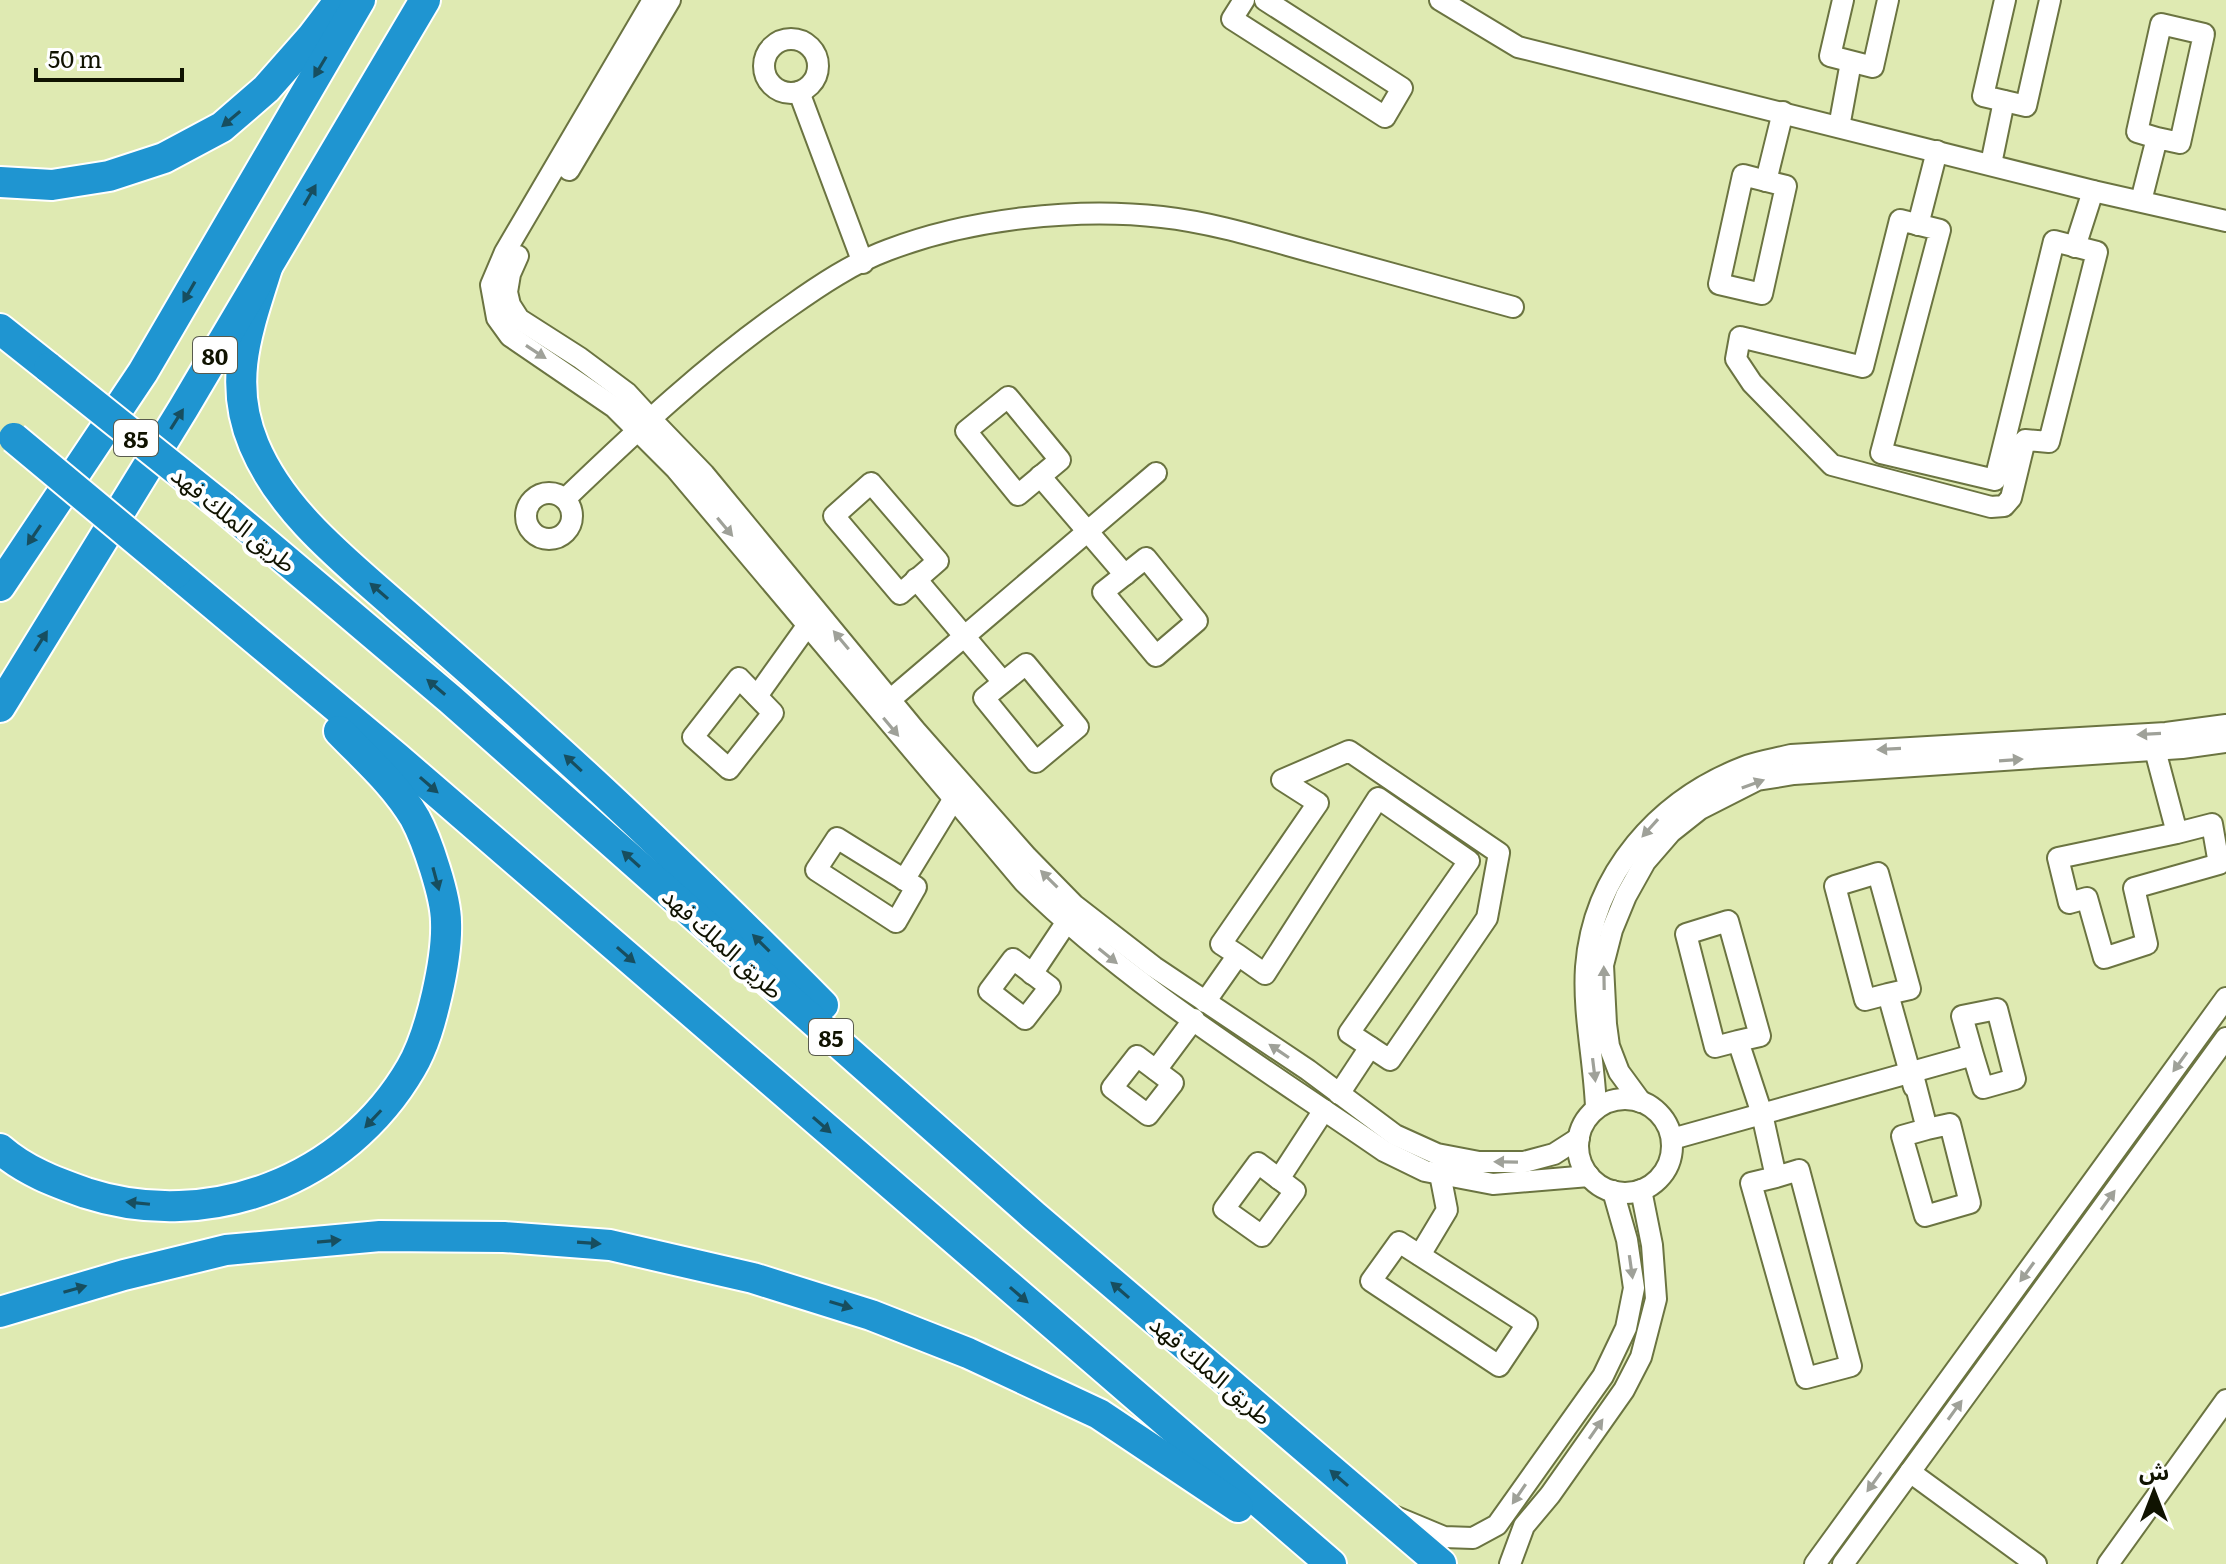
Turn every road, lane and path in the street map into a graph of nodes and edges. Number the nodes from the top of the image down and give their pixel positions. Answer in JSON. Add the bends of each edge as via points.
{"nodes":[{"id":1,"x":340,"y":0,"type":"edge"},
{"id":2,"x":360,"y":0,"type":"edge"},
{"id":3,"x":425,"y":0,"type":"edge"},
{"id":4,"x":653,"y":0,"type":"edge"},
{"id":5,"x":670,"y":0,"type":"edge"},
{"id":6,"x":1244,"y":0,"type":"edge"},
{"id":7,"x":1265,"y":0,"type":"edge"},
{"id":8,"x":1440,"y":0,"type":"edge"},
{"id":9,"x":1843,"y":0,"type":"edge"},
{"id":10,"x":1888,"y":0,"type":"edge"},
{"id":11,"x":2005,"y":0,"type":"edge"},
{"id":12,"x":2050,"y":0,"type":"edge"},
{"id":13,"x":1851,"y":62,"type":"junction"},
{"id":14,"x":799,"y":92,"type":"dead end"},
{"id":15,"x":2004,"y":101,"type":"junction"},
{"id":16,"x":1783,"y":112,"type":"junction"},
{"id":17,"x":1839,"y":127,"type":"junction"},
{"id":18,"x":2157,"y":138,"type":"junction"},
{"id":19,"x":1937,"y":151,"type":"junction"},
{"id":20,"x":1991,"y":164,"type":"junction"},
{"id":21,"x":1766,"y":181,"type":"junction"},
{"id":22,"x":0,"y":182,"type":"edge"},
{"id":23,"x":2093,"y":191,"type":"junction"},
{"id":24,"x":2141,"y":201,"type":"junction"},
{"id":25,"x":2226,"y":221,"type":"edge"},
{"id":26,"x":1918,"y":225,"type":"junction"},
{"id":27,"x":2075,"y":247,"type":"junction"},
{"id":28,"x":863,"y":263,"type":"junction"},
{"id":29,"x":267,"y":268,"type":"junction"},
{"id":30,"x":1513,"y":307,"type":"dead end"},
{"id":31,"x":0,"y":329,"type":"edge"},
{"id":32,"x":644,"y":424,"type":"junction"},
{"id":33,"x":7,"y":432,"type":"edge"},
{"id":34,"x":1156,"y":473,"type":"dead end"},
{"id":35,"x":1040,"y":476,"type":"junction"},
{"id":36,"x":565,"y":499,"type":"dead end"},
{"id":37,"x":1087,"y":531,"type":"junction"},
{"id":38,"x":1125,"y":575,"type":"junction"},
{"id":39,"x":916,"y":579,"type":"junction"},
{"id":40,"x":0,"y":586,"type":"edge"},
{"id":41,"x":214,"y":605,"type":"junction"},
{"id":42,"x":807,"y":626,"type":"junction"},
{"id":43,"x":964,"y":637,"type":"junction"},
{"id":44,"x":1003,"y":682,"type":"junction"},
{"id":45,"x":757,"y":696,"type":"dead end"},
{"id":46,"x":891,"y":699,"type":"junction"},
{"id":47,"x":0,"y":707,"type":"edge"},
{"id":48,"x":2226,"y":725,"type":"edge"},
{"id":49,"x":2226,"y":742,"type":"edge"},
{"id":50,"x":2155,"y":750,"type":"junction"},
{"id":51,"x":953,"y":800,"type":"junction"},
{"id":52,"x":2177,"y":833,"type":"junction"},
{"id":53,"x":904,"y":880,"type":"junction"},
{"id":54,"x":1066,"y":923,"type":"junction"},
{"id":55,"x":1238,"y":955,"type":"junction"},
{"id":56,"x":1032,"y":974,"type":"dead end"},
{"id":57,"x":1888,"y":994,"type":"junction"},
{"id":58,"x":2226,"y":998,"type":"edge"},
{"id":59,"x":1199,"y":1011,"type":"junction"},
{"id":60,"x":2226,"y":1038,"type":"edge"},
{"id":61,"x":1738,"y":1041,"type":"junction"},
{"id":62,"x":1370,"y":1047,"type":"junction"},
{"id":63,"x":1973,"y":1055,"type":"dead end"},
{"id":64,"x":1156,"y":1070,"type":"dead end"},
{"id":65,"x":1912,"y":1077,"type":"junction"},
{"id":66,"x":1339,"y":1094,"type":"junction"},
{"id":67,"x":1641,"y":1102,"type":"junction"},
{"id":68,"x":1596,"y":1107,"type":"junction"},
{"id":69,"x":1324,"y":1110,"type":"junction"},
{"id":70,"x":1762,"y":1114,"type":"junction"},
{"id":71,"x":1927,"y":1129,"type":"junction"},
{"id":72,"x":1579,"y":1138,"type":"junction"},
{"id":73,"x":1672,"y":1139,"type":"junction"},
{"id":74,"x":0,"y":1149,"type":"edge"},
{"id":75,"x":1440,"y":1174,"type":"junction"},
{"id":76,"x":1589,"y":1176,"type":"junction"},
{"id":77,"x":1776,"y":1177,"type":"junction"},
{"id":78,"x":1279,"y":1179,"type":"dead end"},
{"id":79,"x":1641,"y":1190,"type":"junction"},
{"id":80,"x":1613,"y":1191,"type":"junction"},
{"id":81,"x":1034,"y":1216,"type":"junction"},
{"id":82,"x":1420,"y":1255,"type":"junction"},
{"id":83,"x":0,"y":1312,"type":"edge"},
{"id":84,"x":2226,"y":1400,"type":"edge"},
{"id":85,"x":1910,"y":1472,"type":"junction"},
{"id":86,"x":1375,"y":1509,"type":"junction"},
{"id":87,"x":1315,"y":1564,"type":"edge"},
{"id":88,"x":1331,"y":1564,"type":"edge"},
{"id":89,"x":1441,"y":1564,"type":"edge"},
{"id":90,"x":1510,"y":1564,"type":"edge"},
{"id":91,"x":1815,"y":1564,"type":"edge"},
{"id":92,"x":1843,"y":1564,"type":"edge"},
{"id":93,"x":2036,"y":1564,"type":"edge"},
{"id":94,"x":2108,"y":1564,"type":"edge"}],
"edges":[{"from":1,"to":22,"type":"highway","one_way":true,"via":[[266,89],[222,127],[164,158],[109,176],[52,185]]},
{"from":2,"to":40,"type":"highway","number":"80","one_way":true,"via":[[143,372]]},
{"from":29,"to":3,"type":"highway","number":"80","one_way":true},
{"from":4,"to":32,"type":"street","one_way":true,"via":[[505,252],[491,285],[497,318],[510,336]]},
{"from":5,"to":32,"type":"street","via":[[519,255],[507,292],[519,319],[627,393]]},
{"from":6,"to":7,"type":"street","via":[[1232,19],[1385,117],[1402,88]]},
{"from":8,"to":16,"type":"street","via":[[1518,47]]},
{"from":9,"to":13,"type":"street","via":[[1830,56]]},
{"from":10,"to":13,"type":"street","via":[[1873,67]]},
{"from":11,"to":15,"type":"street","via":[[1983,96]]},
{"from":12,"to":15,"type":"street","via":[[2026,106]]},
{"from":13,"to":17,"type":"street"},
{"from":14,"to":28,"type":"street"},
{"from":15,"to":20,"type":"street"},
{"from":16,"to":17,"type":"street"},
{"from":16,"to":21,"type":"street"},
{"from":17,"to":19,"type":"street"},
{"from":18,"to":18,"type":"street","via":[[2180,143],[2204,34],[2161,24],[2137,132]]},
{"from":18,"to":24,"type":"street"},
{"from":19,"to":20,"type":"street"},
{"from":19,"to":26,"type":"street"},
{"from":20,"to":23,"type":"street"},
{"from":21,"to":21,"type":"street","via":[[1743,175],[1719,284],[1762,294],[1786,186]]},
{"from":23,"to":24,"type":"street"},
{"from":23,"to":27,"type":"street"},
{"from":24,"to":25,"type":"street"},
{"from":26,"to":27,"type":"street","via":[[1940,230],[1881,453],[1995,480],[2054,241]]},
{"from":26,"to":27,"type":"street","via":[[1900,220],[1863,367],[1740,337],[1736,359],[1752,383],[1832,465],[1991,507],[2004,506],[2011,498],[2025,440],[2049,442],[2097,252]]},
{"from":28,"to":30,"type":"street","via":[[959,228],[1099,214],[1161,216],[1223,227]]},
{"from":28,"to":32,"type":"street","via":[[754,331]]},
{"from":47,"to":29,"type":"highway","number":"80","one_way":true},
{"from":81,"to":29,"type":"highway","one_way":true,"via":[[683,864],[322,541],[303,518],[254,444],[241,403],[242,347]]},
{"from":81,"to":31,"type":"highway","name":"طريق الملك فهد","number":"85","one_way":true,"bridge":true,"via":[[450,699],[223,507]]},
{"from":32,"to":36,"type":"street"},
{"from":32,"to":42,"type":"street","one_way":true},
{"from":46,"to":32,"type":"street","one_way":true,"via":[[704,474]]},
{"from":33,"to":41,"type":"highway","bridge":true},
{"from":34,"to":37,"type":"street"},
{"from":35,"to":35,"type":"street","via":[[1060,460],[1008,397],[966,431],[1018,495]]},
{"from":35,"to":37,"type":"street"},
{"from":37,"to":38,"type":"street"},
{"from":37,"to":43,"type":"street"},
{"from":38,"to":38,"type":"street","via":[[1103,592],[1156,656],[1197,621],[1146,558]]},
{"from":39,"to":39,"type":"street","via":[[900,594],[834,516],[871,483],[938,561]]},
{"from":39,"to":43,"type":"street"},
{"from":41,"to":74,"type":"highway","one_way":true,"via":[[393,786],[416,820],[447,921],[429,1027],[388,1103],[357,1136],[317,1167],[263,1191],[169,1207],[110,1200],[48,1180]]},
{"from":41,"to":88,"type":"highway","one_way":true},
{"from":42,"to":45,"type":"street"},
{"from":42,"to":51,"type":"street","one_way":true},
{"from":43,"to":44,"type":"street"},
{"from":43,"to":46,"type":"street"},
{"from":44,"to":44,"type":"street","via":[[984,698],[1036,762],[1078,727],[1026,664]]},
{"from":59,"to":46,"type":"street","one_way":true,"via":[[1154,967],[1074,905]]},
{"from":48,"to":68,"type":"street","one_way":true,"via":[[1791,755],[1745,767],[1692,793],[1654,821],[1625,857],[1591,934],[1586,1026]]},
{"from":49,"to":50,"type":"street"},
{"from":50,"to":52,"type":"street"},
{"from":67,"to":50,"type":"street","one_way":true,"via":[[1619,1072],[1609,1046],[1603,965],[1612,930],[1645,862],[1700,809],[1757,780],[1794,774]]},
{"from":51,"to":53,"type":"street"},
{"from":51,"to":54,"type":"street"},
{"from":52,"to":52,"type":"street","via":[[2058,858],[2069,903],[2087,898],[2104,958],[2147,944],[2134,888],[2219,864],[2212,824]]},
{"from":53,"to":53,"type":"street","via":[[837,838],[816,870],[896,922],[916,887]]},
{"from":54,"to":56,"type":"street"},
{"from":54,"to":59,"type":"street","one_way":true,"via":[[1132,976]]},
{"from":55,"to":59,"type":"street"},
{"from":55,"to":62,"type":"street","via":[[1265,974],[1378,798],[1469,861],[1349,1033]]},
{"from":55,"to":62,"type":"street","via":[[1221,944],[1318,803],[1282,780],[1349,751],[1499,853],[1487,918],[1390,1060]]},
{"from":57,"to":57,"type":"street","via":[[1865,1000],[1835,886],[1878,873],[1910,989]]},
{"from":57,"to":65,"type":"street"},
{"from":58,"to":91,"type":"street","one_way":true},
{"from":59,"to":64,"type":"street"},
{"from":66,"to":59,"type":"street","one_way":true},
{"from":59,"to":69,"type":"street"},
{"from":85,"to":60,"type":"street","one_way":true},
{"from":61,"to":61,"type":"street","via":[[1715,1047],[1686,934],[1728,921],[1760,1036]]},
{"from":61,"to":70,"type":"street"},
{"from":62,"to":66,"type":"street"},
{"from":63,"to":65,"type":"street"},
{"from":65,"to":70,"type":"street"},
{"from":65,"to":71,"type":"street"},
{"from":72,"to":66,"type":"street","one_way":true,"via":[[1554,1154],[1524,1162],[1479,1162],[1437,1154],[1395,1135]]},
{"from":67,"to":68,"type":"street","via":[[1625,1097]]},
{"from":67,"to":73,"type":"street","via":[[1654,1107]]},
{"from":68,"to":72,"type":"street"},
{"from":69,"to":75,"type":"street","via":[[1384,1151]]},
{"from":69,"to":78,"type":"street"},
{"from":70,"to":73,"type":"street"},
{"from":70,"to":77,"type":"street"},
{"from":71,"to":71,"type":"street","via":[[1902,1136],[1925,1216],[1970,1203],[1950,1124]]},
{"from":72,"to":76,"type":"street","via":[[1579,1161]]},
{"from":73,"to":79,"type":"street","via":[[1672,1161],[1654,1185]]},
{"from":75,"to":76,"type":"street","via":[[1493,1184]]},
{"from":75,"to":82,"type":"street","via":[[1447,1210]]},
{"from":76,"to":80,"type":"street"},
{"from":77,"to":77,"type":"street","via":[[1751,1183],[1806,1378],[1851,1366],[1799,1170]]},
{"from":79,"to":80,"type":"street","via":[[1625,1195]]},
{"from":90,"to":79,"type":"street","one_way":true,"via":[[1524,1526],[1624,1390],[1641,1357],[1656,1299]]},
{"from":80,"to":86,"type":"street","one_way":true,"via":[[1634,1288],[1626,1328],[1603,1376],[1497,1525],[1473,1538],[1444,1537]]},
{"from":86,"to":81,"type":"highway","name":"طريق الملك فهد","number":"85","one_way":true},
{"from":82,"to":82,"type":"street","via":[[1399,1242],[1371,1281],[1499,1366],[1527,1324]]},
{"from":83,"to":87,"type":"highway","one_way":true,"via":[[226,1250],[380,1236],[610,1245],[753,1278],[968,1353],[1099,1414]]},
{"from":84,"to":94,"type":"street"},
{"from":85,"to":92,"type":"street"},
{"from":85,"to":93,"type":"street"},
{"from":86,"to":89,"type":"highway","name":"طريق الملك فهد","number":"85"}]}
